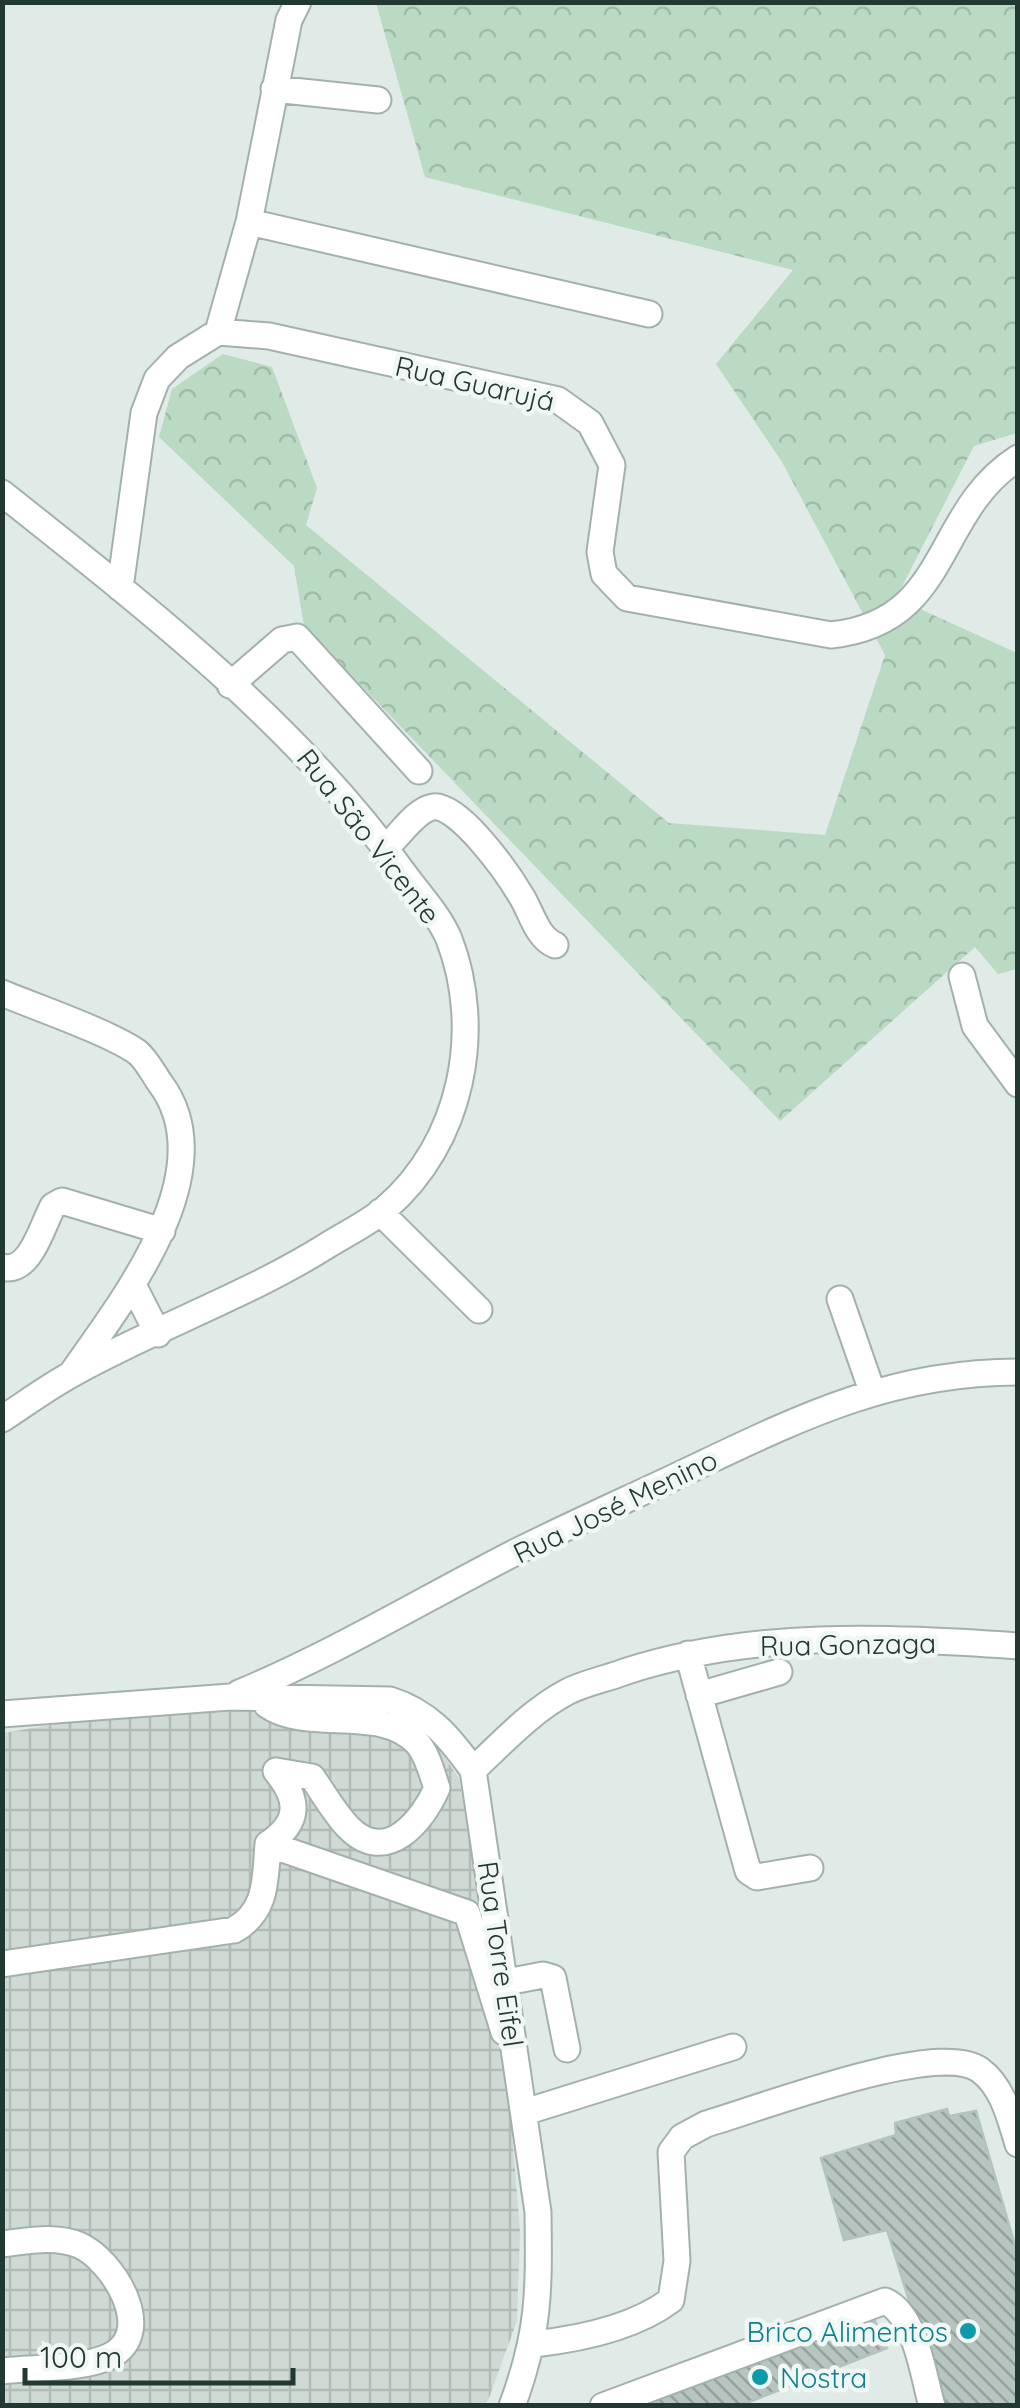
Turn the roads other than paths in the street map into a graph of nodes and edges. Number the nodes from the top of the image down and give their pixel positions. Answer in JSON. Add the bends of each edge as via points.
{"nodes":[{"id":1,"x":298,"y":2,"type":"edge"},
{"id":2,"x":274,"y":89,"type":"junction"},
{"id":3,"x":378,"y":100,"type":"dead end"},
{"id":4,"x":249,"y":222,"type":"junction"},
{"id":5,"x":649,"y":314,"type":"dead end"},
{"id":6,"x":218,"y":332,"type":"junction"},
{"id":7,"x":1018,"y":458,"type":"edge"},
{"id":8,"x":2,"y":493,"type":"edge"},
{"id":9,"x":120,"y":588,"type":"junction"},
{"id":10,"x":230,"y":685,"type":"junction"},
{"id":11,"x":419,"y":771,"type":"dead end"},
{"id":12,"x":385,"y":848,"type":"junction"},
{"id":13,"x":555,"y":944,"type":"dead end"},
{"id":14,"x":962,"y":976,"type":"dead end"},
{"id":15,"x":2,"y":992,"type":"edge"},
{"id":16,"x":1018,"y":1084,"type":"edge"},
{"id":17,"x":380,"y":1212,"type":"junction"},
{"id":18,"x":162,"y":1232,"type":"junction"},
{"id":19,"x":2,"y":1266,"type":"edge"},
{"id":20,"x":133,"y":1285,"type":"junction"},
{"id":21,"x":840,"y":1299,"type":"dead end"},
{"id":22,"x":480,"y":1310,"type":"dead end"},
{"id":23,"x":158,"y":1334,"type":"junction"},
{"id":24,"x":1018,"y":1372,"type":"edge"},
{"id":25,"x":72,"y":1374,"type":"junction"},
{"id":26,"x":48,"y":1390,"type":"junction"},
{"id":27,"x":872,"y":1391,"type":"junction"},
{"id":28,"x":2,"y":1399,"type":"edge"},
{"id":29,"x":2,"y":1419,"type":"edge"},
{"id":30,"x":1018,"y":1646,"type":"edge"},
{"id":31,"x":688,"y":1654,"type":"junction"},
{"id":32,"x":779,"y":1672,"type":"dead end"},
{"id":33,"x":699,"y":1696,"type":"junction"},
{"id":34,"x":230,"y":1697,"type":"junction"},
{"id":35,"x":259,"y":1698,"type":"junction"},
{"id":36,"x":2,"y":1714,"type":"edge"},
{"id":37,"x":473,"y":1770,"type":"junction"},
{"id":38,"x":268,"y":1844,"type":"junction"},
{"id":39,"x":810,"y":1868,"type":"dead end"},
{"id":40,"x":2,"y":1964,"type":"edge"},
{"id":41,"x":507,"y":1982,"type":"junction"},
{"id":42,"x":733,"y":2047,"type":"dead end"},
{"id":43,"x":566,"y":2049,"type":"dead end"},
{"id":44,"x":514,"y":2050,"type":"junction"},
{"id":45,"x":525,"y":2112,"type":"junction"},
{"id":46,"x":1018,"y":2144,"type":"edge"},
{"id":47,"x":2,"y":2244,"type":"edge"},
{"id":48,"x":534,"y":2344,"type":"junction"},
{"id":49,"x":2,"y":2371,"type":"edge"},
{"id":50,"x":512,"y":2406,"type":"edge"},
{"id":51,"x":603,"y":2406,"type":"edge"},
{"id":52,"x":932,"y":2406,"type":"edge"}],
"edges":[{"from":1,"to":2,"type":"street"},
{"from":2,"to":3,"type":"street"},
{"from":2,"to":4,"type":"street"},
{"from":4,"to":5,"type":"street"},
{"from":4,"to":6,"type":"street"},
{"from":6,"to":7,"type":"street","name":"Rua Guarujá","via":[[269,336],[558,400],[590,423],[612,465],[600,552],[604,574],[627,598],[831,635],[864,632],[895,618],[916,598],[971,505]]},
{"from":6,"to":9,"type":"street","via":[[157,379],[144,413]]},
{"from":8,"to":9,"type":"street","name":"Rua São Vicente"},
{"from":9,"to":10,"type":"street","name":"Rua São Vicente"},
{"from":10,"to":11,"type":"street","via":[[282,640],[297,637]]},
{"from":10,"to":12,"type":"street","name":"Rua São Vicente","via":[[308,754]]},
{"from":12,"to":13,"type":"street","via":[[432,807],[456,813],[515,885],[543,937]]},
{"from":12,"to":17,"type":"street","name":"Rua São Vicente","via":[[447,935],[466,995],[456,1104],[427,1161]]},
{"from":14,"to":16,"type":"street","via":[[975,1026]]},
{"from":15,"to":18,"type":"street","via":[[138,1053],[173,1100],[178,1174]]},
{"from":17,"to":22,"type":"street"},
{"from":17,"to":23,"type":"street","name":"Rua São Vicente","via":[[284,1273]]},
{"from":18,"to":19,"type":"street","via":[[62,1202],[53,1206],[24,1264]]},
{"from":18,"to":20,"type":"street"},
{"from":20,"to":23,"type":"street"},
{"from":20,"to":25,"type":"street"},
{"from":21,"to":27,"type":"street"},
{"from":23,"to":25,"type":"street","name":"Rua São Vicente"},
{"from":24,"to":27,"type":"street","name":"Rua José Menino","via":[[962,1372]]},
{"from":25,"to":26,"type":"street","name":"Rua São Vicente"},
{"from":26,"to":28,"type":"street"},
{"from":26,"to":29,"type":"street","name":"Rua São Vicente"},
{"from":27,"to":34,"type":"street","name":"Rua José Menino","via":[[821,1408],[536,1543]]},
{"from":30,"to":31,"type":"street","name":"Rua Gonzaga","via":[[872,1637]]},
{"from":31,"to":33,"type":"street"},
{"from":31,"to":37,"type":"street","name":"Rua Gonzaga","via":[[569,1690]]},
{"from":32,"to":33,"type":"street"},
{"from":33,"to":39,"type":"street","via":[[748,1871],[757,1876]]},
{"from":34,"to":35,"type":"street","name":"Rua Torre Eifel"},
{"from":34,"to":36,"type":"street"},
{"from":35,"to":37,"type":"street","name":"Rua Torre Eifel","via":[[390,1700],[414,1708]]},
{"from":35,"to":38,"type":"street","via":[[290,1716],[402,1732],[424,1754],[437,1788],[412,1830],[373,1840],[350,1829],[312,1778],[276,1770],[296,1804],[286,1832]]},
{"from":37,"to":41,"type":"street","name":"Rua Torre Eifel"},
{"from":38,"to":40,"type":"street","via":[[262,1898],[252,1918],[234,1930]]},
{"from":38,"to":44,"type":"street","via":[[468,1913],[492,2004]]},
{"from":41,"to":43,"type":"street","via":[[553,1978]]},
{"from":41,"to":44,"type":"street","name":"Rua Torre Eifel"},
{"from":42,"to":45,"type":"street"},
{"from":44,"to":45,"type":"street","name":"Rua Torre Eifel"},
{"from":45,"to":48,"type":"street","name":"Rua Torre Eifel","via":[[538,2212]]},
{"from":46,"to":48,"type":"street","via":[[994,2084],[978,2068],[945,2059],[706,2124],[671,2152],[677,2261],[671,2300],[620,2324]]},
{"from":47,"to":49,"type":"street","via":[[58,2240],[92,2252],[131,2319],[128,2338],[111,2356]]},
{"from":48,"to":50,"type":"street","name":"Rua Torre Eifel"},
{"from":51,"to":52,"type":"street","via":[[886,2301],[906,2320]]}]}
